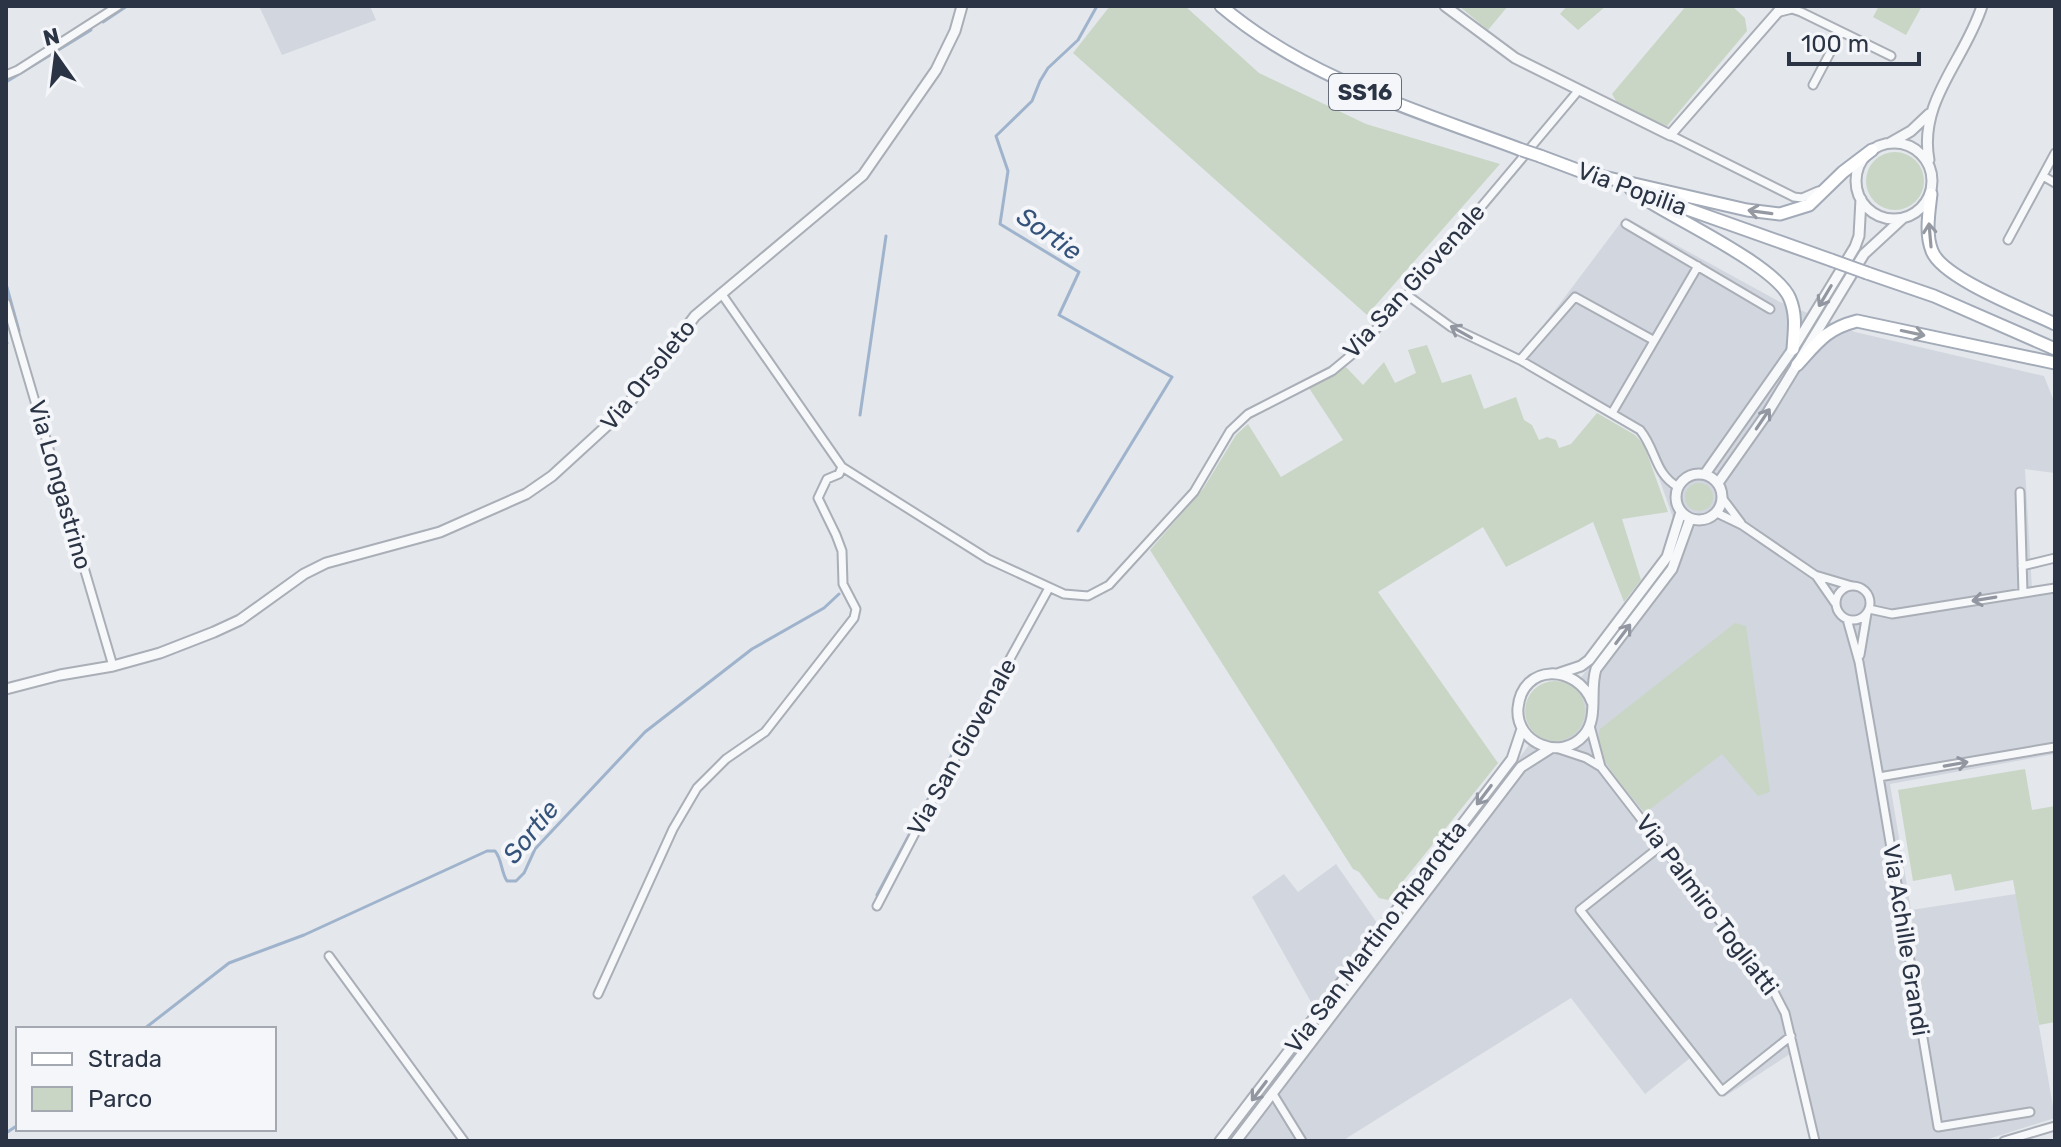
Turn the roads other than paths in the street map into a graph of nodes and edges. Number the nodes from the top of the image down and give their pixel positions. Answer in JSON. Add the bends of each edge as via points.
{"nodes":[{"id":1,"x":118,"y":6,"type":"edge"},
{"id":2,"x":962,"y":6,"type":"edge"},
{"id":3,"x":1221,"y":6,"type":"edge"},
{"id":4,"x":1445,"y":6,"type":"edge"},
{"id":5,"x":1982,"y":6,"type":"edge"},
{"id":6,"x":1990,"y":6,"type":"edge"},
{"id":7,"x":1800,"y":8,"type":"edge"},
{"id":8,"x":1780,"y":10,"type":"edge"},
{"id":9,"x":1978,"y":18,"type":"junction"},
{"id":10,"x":1841,"y":32,"type":"junction"},
{"id":11,"x":1891,"y":56,"type":"dead end"},
{"id":12,"x":6,"y":75,"type":"edge"},
{"id":13,"x":1813,"y":85,"type":"dead end"},
{"id":14,"x":1578,"y":91,"type":"junction"},
{"id":15,"x":1931,"y":111,"type":"junction"},
{"id":16,"x":1670,"y":135,"type":"junction"},
{"id":17,"x":1887,"y":144,"type":"junction"},
{"id":18,"x":1872,"y":150,"type":"junction"},
{"id":19,"x":1529,"y":152,"type":"junction"},
{"id":20,"x":2055,"y":153,"type":"edge"},
{"id":21,"x":1930,"y":167,"type":"junction"},
{"id":22,"x":1582,"y":172,"type":"junction"},
{"id":23,"x":2043,"y":176,"type":"junction"},
{"id":24,"x":2055,"y":183,"type":"edge"},
{"id":25,"x":1830,"y":185,"type":"junction"},
{"id":26,"x":1630,"y":189,"type":"junction"},
{"id":27,"x":1931,"y":194,"type":"junction"},
{"id":28,"x":1861,"y":199,"type":"junction"},
{"id":29,"x":1903,"y":218,"type":"junction"},
{"id":30,"x":1626,"y":224,"type":"dead end"},
{"id":31,"x":2008,"y":240,"type":"dead end"},
{"id":32,"x":1698,"y":266,"type":"junction"},
{"id":33,"x":721,"y":293,"type":"junction"},
{"id":34,"x":1407,"y":295,"type":"junction"},
{"id":35,"x":6,"y":303,"type":"edge"},
{"id":36,"x":1770,"y":309,"type":"dead end"},
{"id":37,"x":2055,"y":324,"type":"edge"},
{"id":38,"x":1653,"y":340,"type":"junction"},
{"id":39,"x":1793,"y":349,"type":"junction"},
{"id":40,"x":2055,"y":349,"type":"edge"},
{"id":41,"x":1520,"y":360,"type":"junction"},
{"id":42,"x":2055,"y":363,"type":"edge"},
{"id":43,"x":1797,"y":365,"type":"junction"},
{"id":44,"x":1612,"y":413,"type":"junction"},
{"id":45,"x":842,"y":467,"type":"junction"},
{"id":46,"x":1705,"y":474,"type":"junction"},
{"id":47,"x":1718,"y":483,"type":"junction"},
{"id":48,"x":1678,"y":487,"type":"junction"},
{"id":49,"x":2020,"y":492,"type":"dead end"},
{"id":50,"x":1723,"y":499,"type":"junction"},
{"id":51,"x":1717,"y":513,"type":"junction"},
{"id":52,"x":1686,"y":516,"type":"junction"},
{"id":53,"x":1742,"y":525,"type":"junction"},
{"id":54,"x":2055,"y":558,"type":"edge"},
{"id":55,"x":2022,"y":566,"type":"junction"},
{"id":56,"x":1815,"y":575,"type":"junction"},
{"id":57,"x":1852,"y":586,"type":"junction"},
{"id":58,"x":1049,"y":588,"type":"junction"},
{"id":59,"x":2055,"y":588,"type":"edge"},
{"id":60,"x":2023,"y":593,"type":"junction"},
{"id":61,"x":1836,"y":604,"type":"junction"},
{"id":62,"x":1868,"y":610,"type":"junction"},
{"id":63,"x":1847,"y":619,"type":"junction"},
{"id":64,"x":1859,"y":662,"type":"junction"},
{"id":65,"x":113,"y":666,"type":"junction"},
{"id":66,"x":1559,"y":673,"type":"junction"},
{"id":67,"x":6,"y":689,"type":"edge"},
{"id":68,"x":1592,"y":702,"type":"junction"},
{"id":69,"x":1590,"y":726,"type":"junction"},
{"id":70,"x":1522,"y":729,"type":"junction"},
{"id":71,"x":2055,"y":747,"type":"edge"},
{"id":72,"x":1554,"y":748,"type":"junction"},
{"id":73,"x":1601,"y":767,"type":"junction"},
{"id":74,"x":1879,"y":777,"type":"junction"},
{"id":75,"x":1662,"y":845,"type":"junction"},
{"id":76,"x":877,"y":906,"type":"dead end"},
{"id":77,"x":329,"y":956,"type":"dead end"},
{"id":78,"x":598,"y":994,"type":"dead end"},
{"id":79,"x":1791,"y":1036,"type":"junction"},
{"id":80,"x":1273,"y":1094,"type":"junction"},
{"id":81,"x":2030,"y":1112,"type":"dead end"},
{"id":82,"x":2055,"y":1126,"type":"edge"},
{"id":83,"x":464,"y":1141,"type":"edge"},
{"id":84,"x":1220,"y":1141,"type":"edge"},
{"id":85,"x":1236,"y":1141,"type":"edge"},
{"id":86,"x":1302,"y":1141,"type":"edge"},
{"id":87,"x":1815,"y":1141,"type":"edge"},
{"id":88,"x":2004,"y":1141,"type":"edge"}],
"edges":[{"from":1,"to":12,"type":"street"},
{"from":2,"to":33,"type":"street","name":"Via Orsoleto","via":[[936,70],[863,175]]},
{"from":3,"to":19,"type":"main road","name":"Via Popilia","number":"SS16","via":[[1295,58],[1366,93]]},
{"from":4,"to":14,"type":"street","via":[[1515,58]]},
{"from":5,"to":9,"type":"street"},
{"from":6,"to":9,"type":"street"},
{"from":7,"to":8,"type":"street"},
{"from":7,"to":10,"type":"street"},
{"from":8,"to":16,"type":"street"},
{"from":9,"to":15,"type":"street"},
{"from":10,"to":11,"type":"street"},
{"from":10,"to":13,"type":"street"},
{"from":14,"to":16,"type":"street"},
{"from":14,"to":19,"type":"street","name":"Via San Giovenale"},
{"from":15,"to":17,"type":"street"},
{"from":15,"to":21,"type":"street","via":[[1925,137]]},
{"from":16,"to":25,"type":"street","via":[[1794,197]]},
{"from":17,"to":18,"type":"street"},
{"from":17,"to":21,"type":"street","via":[[1913,148]]},
{"from":18,"to":25,"type":"main road"},
{"from":18,"to":28,"type":"street","via":[[1857,172]]},
{"from":19,"to":22,"type":"main road","name":"Via Popilia","number":"SS16"},
{"from":19,"to":34,"type":"street","name":"Via San Giovenale"},
{"from":20,"to":23,"type":"street"},
{"from":21,"to":27,"type":"street"},
{"from":25,"to":22,"type":"main road","one_way":true,"via":[[1809,205],[1769,214]]},
{"from":22,"to":26,"type":"main road","name":"Via Popilia","number":"SS16"},
{"from":23,"to":24,"type":"street"},
{"from":23,"to":31,"type":"street"},
{"from":26,"to":39,"type":"main road","via":[[1775,278],[1790,297]]},
{"from":26,"to":40,"type":"main road","name":"Via Popilia","number":"SS16","bridge":true,"via":[[1934,296]]},
{"from":27,"to":29,"type":"street","via":[[1915,213]]},
{"from":37,"to":27,"type":"main road","one_way":true,"via":[[1944,268],[1929,239]]},
{"from":28,"to":29,"type":"street","via":[[1879,216]]},
{"from":28,"to":39,"type":"street","one_way":true,"via":[[1855,247]]},
{"from":29,"to":43,"type":"street","via":[[1864,254]]},
{"from":30,"to":32,"type":"street"},
{"from":32,"to":36,"type":"street"},
{"from":32,"to":38,"type":"street"},
{"from":33,"to":45,"type":"street","name":"Via San Giovenale"},
{"from":33,"to":65,"type":"street","name":"Via Orsoleto","via":[[695,316],[623,411],[526,494],[440,532],[326,563],[240,620]]},
{"from":41,"to":34,"type":"street","one_way":true,"via":[[1451,327]]},
{"from":34,"to":58,"type":"street","name":"Via San Giovenale","via":[[1332,371],[1248,414],[1230,431],[1194,492],[1109,585],[1088,596]]},
{"from":35,"to":65,"type":"street","name":"Via Longastrino"},
{"from":38,"to":41,"type":"street","via":[[1575,297]]},
{"from":38,"to":44,"type":"street"},
{"from":39,"to":46,"type":"street"},
{"from":41,"to":44,"type":"street"},
{"from":43,"to":42,"type":"main road","one_way":true,"via":[[1837,326],[1857,321]]},
{"from":47,"to":43,"type":"street","one_way":true},
{"from":44,"to":48,"type":"street","via":[[1640,430],[1665,479]]},
{"from":45,"to":58,"type":"street","name":"Via San Giovenale","via":[[988,559]]},
{"from":45,"to":78,"type":"street","via":[[827,479],[818,498],[842,551],[843,584],[856,609],[854,618],[765,732],[697,788]]},
{"from":46,"to":47,"type":"street"},
{"from":46,"to":48,"type":"street","via":[[1689,476]]},
{"from":47,"to":50,"type":"street"},
{"from":48,"to":52,"type":"street","via":[[1676,500]]},
{"from":49,"to":55,"type":"street"},
{"from":50,"to":51,"type":"street"},
{"from":50,"to":53,"type":"street","name":"Via Achille Grandi"},
{"from":51,"to":52,"type":"street","via":[[1704,520]]},
{"from":51,"to":53,"type":"street","name":"Via Achille Grandi"},
{"from":52,"to":66,"type":"street","via":[[1667,557],[1589,660]]},
{"from":68,"to":52,"type":"street","one_way":true,"via":[[1596,669],[1672,569]]},
{"from":53,"to":56,"type":"street","name":"Via Achille Grandi"},
{"from":54,"to":55,"type":"street"},
{"from":55,"to":60,"type":"street"},
{"from":56,"to":57,"type":"street","name":"Via Achille Grandi"},
{"from":56,"to":61,"type":"street","name":"Via Achille Grandi"},
{"from":57,"to":61,"type":"street","via":[[1838,594]]},
{"from":57,"to":62,"type":"street","via":[[1868,595]]},
{"from":58,"to":76,"type":"street","name":"Via San Giovenale"},
{"from":59,"to":60,"type":"street"},
{"from":60,"to":62,"type":"street","one_way":true,"via":[[1892,614]]},
{"from":61,"to":63,"type":"street","name":"Via Achille Grandi"},
{"from":62,"to":63,"type":"street","via":[[1856,620]]},
{"from":62,"to":64,"type":"street","name":"Via Achille Grandi"},
{"from":63,"to":64,"type":"street","name":"Via Achille Grandi"},
{"from":64,"to":74,"type":"street","name":"Via Achille Grandi"},
{"from":65,"to":67,"type":"street","name":"Via Orsoleto"},
{"from":66,"to":68,"type":"street","via":[[1580,682]]},
{"from":66,"to":70,"type":"street","via":[[1537,678],[1521,695]]},
{"from":68,"to":69,"type":"street"},
{"from":69,"to":72,"type":"street","via":[[1577,742]]},
{"from":69,"to":73,"type":"street","name":"Via Palmiro Togliatti"},
{"from":70,"to":72,"type":"street","via":[[1539,745]]},
{"from":70,"to":84,"type":"street","name":"Via San Martino Riparotta","one_way":true,"via":[[1512,759]]},
{"from":74,"to":71,"type":"street","one_way":true},
{"from":72,"to":73,"type":"street"},
{"from":72,"to":80,"type":"street","name":"Via San Martino Riparotta","via":[[1519,769]]},
{"from":73,"to":75,"type":"street","name":"Via Palmiro Togliatti"},
{"from":74,"to":81,"type":"street","name":"Via Achille Grandi","via":[[1938,1127]]},
{"from":75,"to":79,"type":"street","name":"Via Palmiro Togliatti","via":[[1773,990]]},
{"from":75,"to":79,"type":"street","via":[[1580,910],[1722,1091]]},
{"from":77,"to":83,"type":"street"},
{"from":79,"to":87,"type":"street","name":"Via Palmiro Togliatti"},
{"from":80,"to":85,"type":"street","name":"Via San Martino Riparotta"},
{"from":80,"to":86,"type":"street"},
{"from":82,"to":88,"type":"street"}]}
